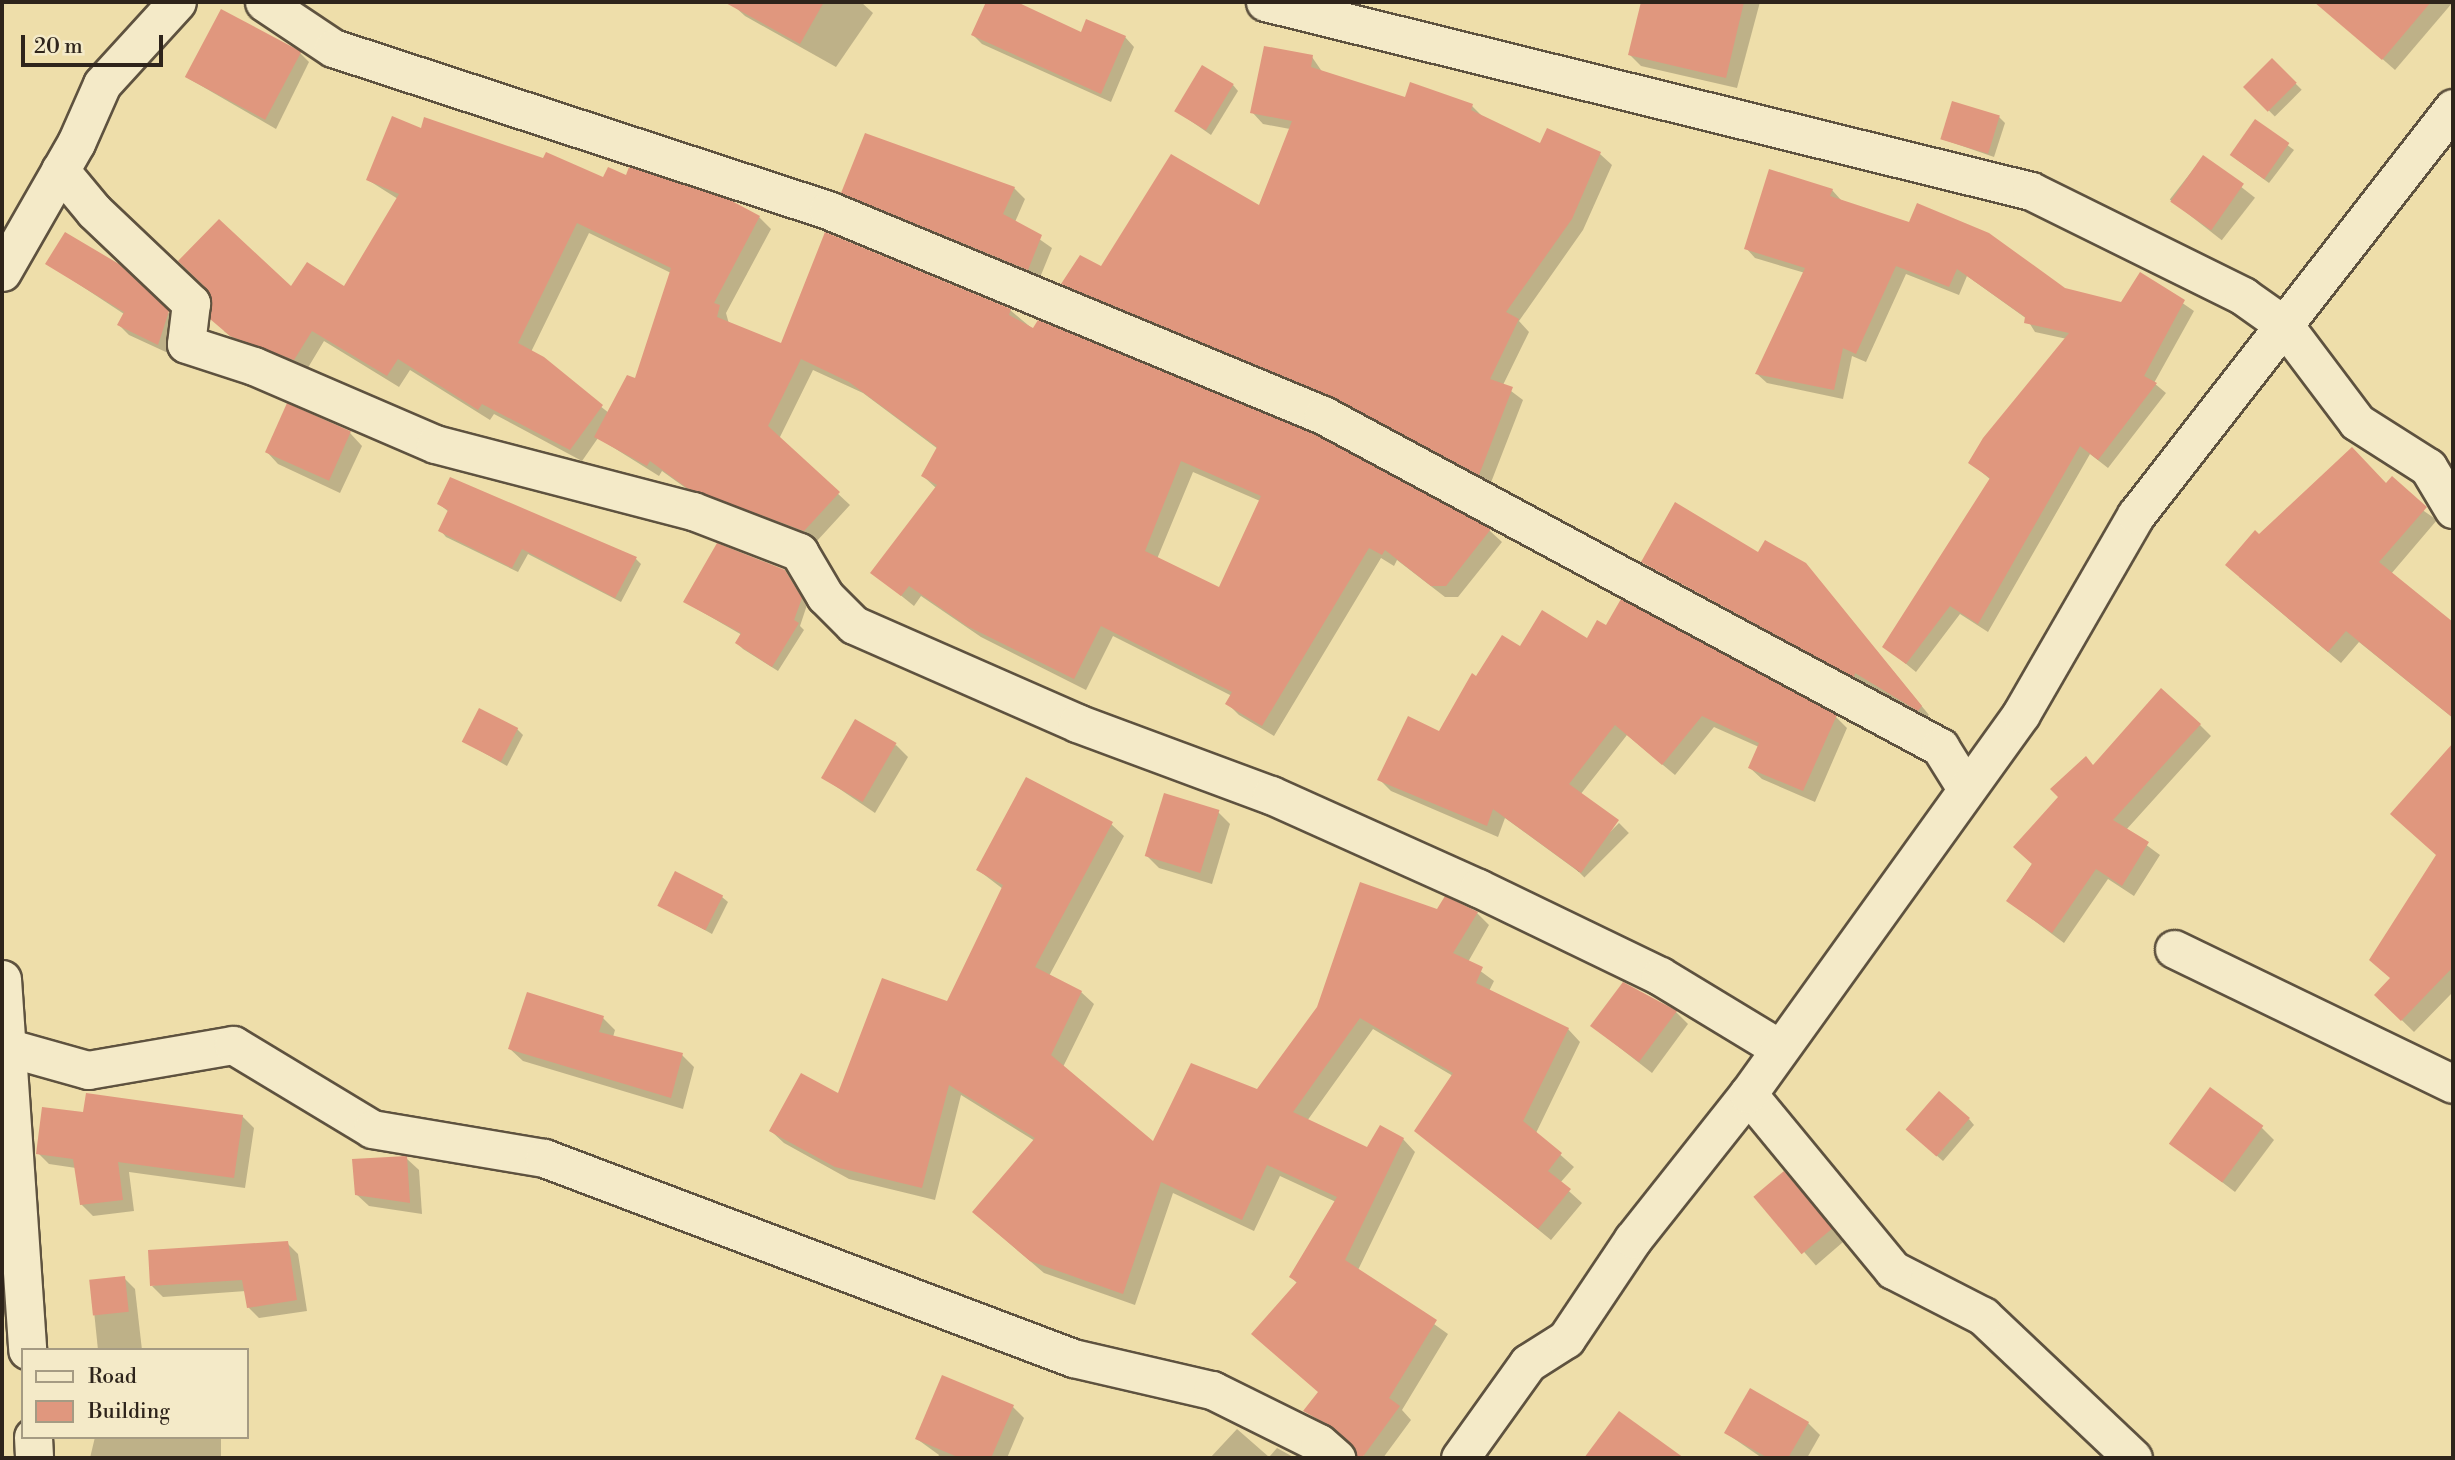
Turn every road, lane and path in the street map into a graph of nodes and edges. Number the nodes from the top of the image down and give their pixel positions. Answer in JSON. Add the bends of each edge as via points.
{"nodes":[{"id":1,"x":177,"y":2,"type":"edge"},
{"id":2,"x":264,"y":2,"type":"edge"},
{"id":3,"x":1265,"y":2,"type":"edge"},
{"id":4,"x":2453,"y":108,"type":"edge"},
{"id":5,"x":60,"y":170,"type":"junction"},
{"id":6,"x":2,"y":267,"type":"edge"},
{"id":7,"x":2284,"y":325,"type":"junction"},
{"id":8,"x":2453,"y":509,"type":"edge"},
{"id":9,"x":1965,"y":788,"type":"junction"},
{"id":10,"x":2174,"y":949,"type":"dead end"},
{"id":11,"x":2,"y":979,"type":"edge"},
{"id":12,"x":6,"y":1047,"type":"junction"},
{"id":13,"x":1779,"y":1048,"type":"junction"},
{"id":14,"x":2453,"y":1084,"type":"edge"},
{"id":15,"x":1748,"y":1094,"type":"junction"},
{"id":16,"x":27,"y":1348,"type":"edge"},
{"id":17,"x":33,"y":1439,"type":"edge"},
{"id":18,"x":34,"y":1458,"type":"edge"},
{"id":19,"x":1336,"y":1458,"type":"edge"},
{"id":20,"x":1460,"y":1458,"type":"edge"},
{"id":21,"x":2133,"y":1458,"type":"edge"}],
"edges":[{"from":1,"to":5,"type":"street","via":[[102,84]]},
{"from":2,"to":9,"type":"street","via":[[332,48],[828,210],[1324,415],[1940,747]]},
{"from":3,"to":7,"type":"street","via":[[2031,191],[2243,296]]},
{"from":4,"to":7,"type":"street"},
{"from":5,"to":6,"type":"street"},
{"from":5,"to":13,"type":"street","via":[[94,211],[191,303],[186,344],[254,366],[435,444],[693,511],[799,552],[825,596],[853,625],[1077,723],[1271,795],[1478,888],[1660,976]]},
{"from":7,"to":8,"type":"street","via":[[2357,422],[2428,467]]},
{"from":7,"to":9,"type":"street","via":[[2136,515],[2021,714]]},
{"from":9,"to":13,"type":"street"},
{"from":10,"to":14,"type":"street"},
{"from":11,"to":12,"type":"street"},
{"from":12,"to":16,"type":"street"},
{"from":12,"to":19,"type":"street","via":[[88,1070],[233,1045],[372,1129],[544,1158],[1073,1358],[1212,1390],[1319,1443]]},
{"from":13,"to":15,"type":"street"},
{"from":15,"to":20,"type":"street","via":[[1633,1239],[1566,1339],[1528,1363]]},
{"from":15,"to":21,"type":"street","via":[[1893,1270],[1983,1317]]},
{"from":17,"to":18,"type":"street"}]}
